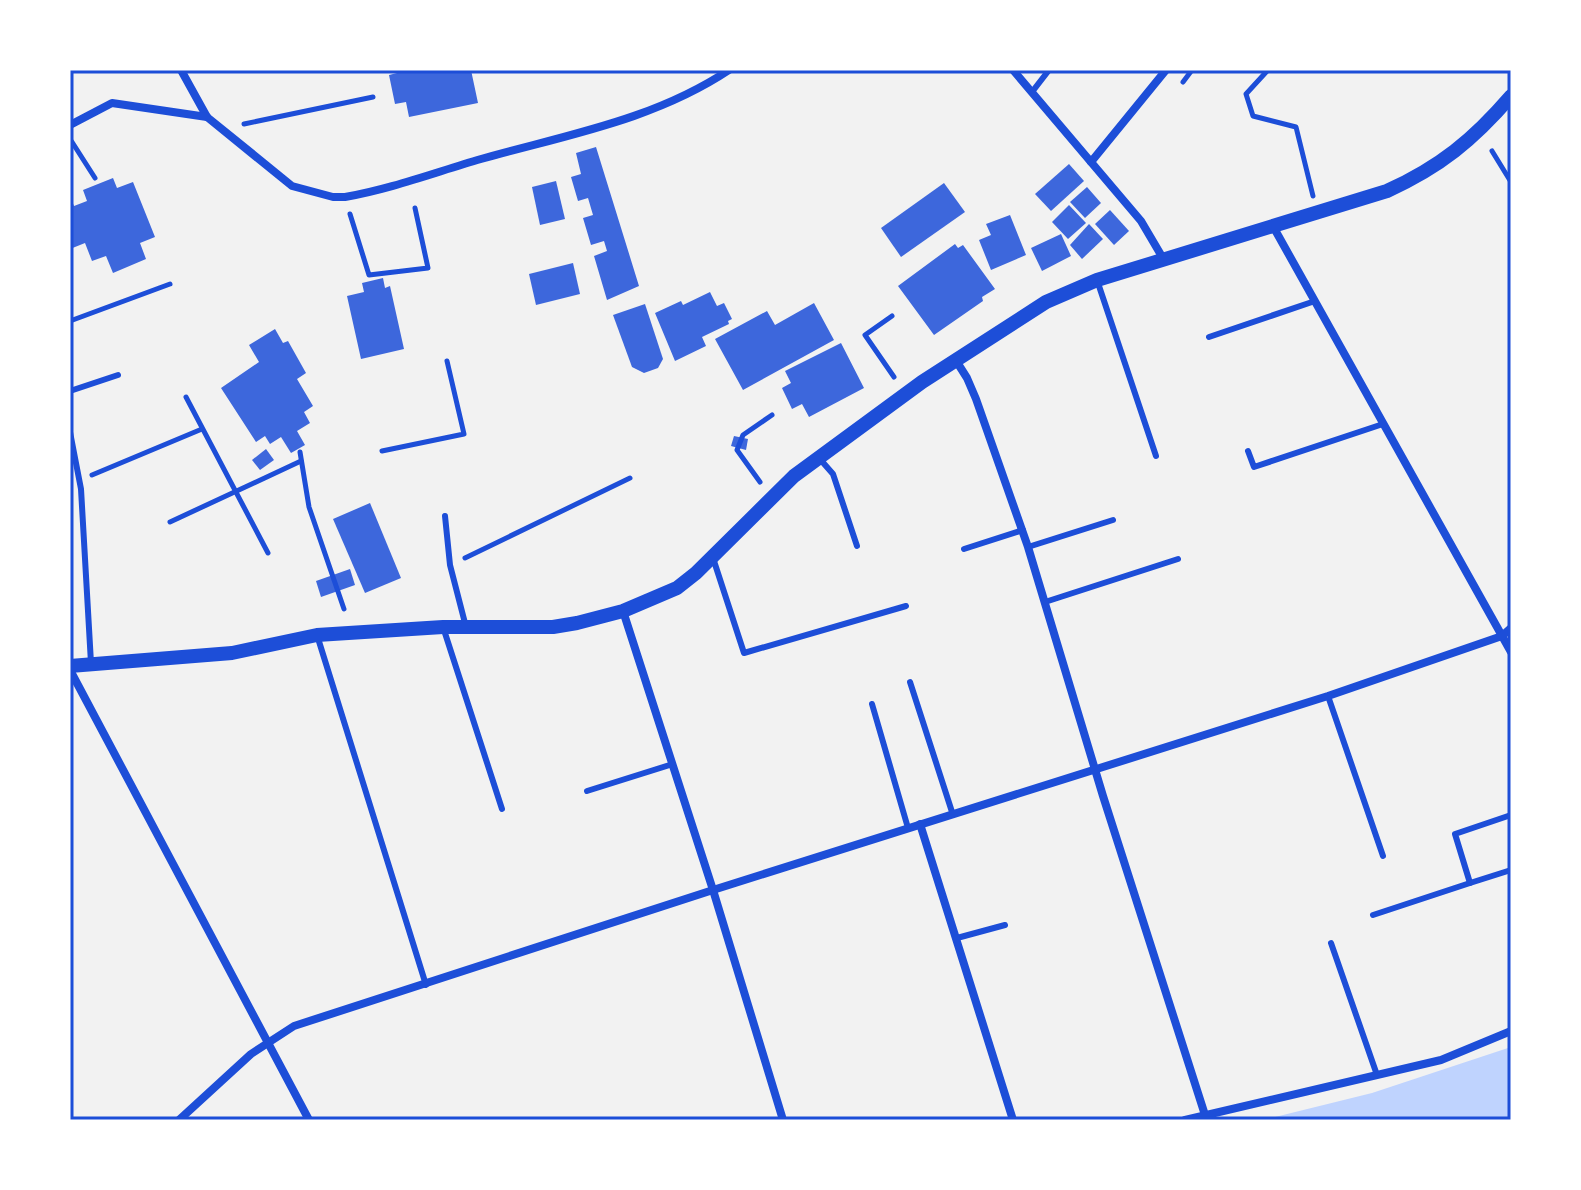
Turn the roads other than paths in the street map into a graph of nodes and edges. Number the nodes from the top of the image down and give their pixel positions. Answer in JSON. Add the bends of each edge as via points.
{"nodes":[{"id":1,"x":181,"y":70,"type":"edge"},
{"id":2,"x":729,"y":70,"type":"edge"},
{"id":3,"x":1013,"y":70,"type":"edge"},
{"id":4,"x":1049,"y":70,"type":"edge"},
{"id":5,"x":1166,"y":70,"type":"edge"},
{"id":6,"x":1032,"y":92,"type":"junction"},
{"id":7,"x":1511,"y":96,"type":"edge"},
{"id":8,"x":207,"y":117,"type":"junction"},
{"id":9,"x":70,"y":125,"type":"edge"},
{"id":10,"x":1091,"y":162,"type":"junction"},
{"id":11,"x":1274,"y":228,"type":"junction"},
{"id":12,"x":1164,"y":260,"type":"junction"},
{"id":13,"x":1097,"y":280,"type":"junction"},
{"id":14,"x":1315,"y":301,"type":"junction"},
{"id":15,"x":1209,"y":337,"type":"dead end"},
{"id":16,"x":955,"y":359,"type":"junction"},
{"id":17,"x":118,"y":375,"type":"dead end"},
{"id":18,"x":70,"y":391,"type":"edge"},
{"id":19,"x":1383,"y":424,"type":"junction"},
{"id":20,"x":70,"y":432,"type":"edge"},
{"id":21,"x":1248,"y":451,"type":"dead end"},
{"id":22,"x":1156,"y":456,"type":"dead end"},
{"id":23,"x":819,"y":458,"type":"junction"},
{"id":24,"x":445,"y":516,"type":"dead end"},
{"id":25,"x":1113,"y":520,"type":"dead end"},
{"id":26,"x":1023,"y":530,"type":"junction"},
{"id":27,"x":857,"y":546,"type":"dead end"},
{"id":28,"x":1028,"y":547,"type":"junction"},
{"id":29,"x":964,"y":549,"type":"dead end"},
{"id":30,"x":712,"y":556,"type":"junction"},
{"id":31,"x":1178,"y":559,"type":"dead end"},
{"id":32,"x":1045,"y":602,"type":"junction"},
{"id":33,"x":906,"y":606,"type":"dead end"},
{"id":34,"x":623,"y":611,"type":"junction"},
{"id":35,"x":443,"y":627,"type":"junction"},
{"id":36,"x":466,"y":627,"type":"junction"},
{"id":37,"x":1511,"y":628,"type":"edge"},
{"id":38,"x":317,"y":635,"type":"junction"},
{"id":39,"x":1502,"y":636,"type":"junction"},
{"id":40,"x":1511,"y":652,"type":"edge"},
{"id":41,"x":91,"y":665,"type":"junction"},
{"id":42,"x":70,"y":668,"type":"edge"},
{"id":43,"x":910,"y":682,"type":"dead end"},
{"id":44,"x":1328,"y":696,"type":"junction"},
{"id":45,"x":872,"y":704,"type":"dead end"},
{"id":46,"x":673,"y":764,"type":"junction"},
{"id":47,"x":1095,"y":770,"type":"junction"},
{"id":48,"x":587,"y":791,"type":"dead end"},
{"id":49,"x":502,"y":809,"type":"dead end"},
{"id":50,"x":953,"y":815,"type":"junction"},
{"id":51,"x":1511,"y":815,"type":"edge"},
{"id":52,"x":920,"y":824,"type":"junction"},
{"id":53,"x":908,"y":828,"type":"junction"},
{"id":54,"x":1383,"y":856,"type":"dead end"},
{"id":55,"x":1511,"y":870,"type":"edge"},
{"id":56,"x":1470,"y":883,"type":"junction"},
{"id":57,"x":713,"y":890,"type":"junction"},
{"id":58,"x":1373,"y":915,"type":"dead end"},
{"id":59,"x":1005,"y":925,"type":"dead end"},
{"id":60,"x":957,"y":938,"type":"junction"},
{"id":61,"x":1331,"y":943,"type":"dead end"},
{"id":62,"x":426,"y":985,"type":"junction"},
{"id":63,"x":1511,"y":1031,"type":"edge"},
{"id":64,"x":268,"y":1043,"type":"junction"},
{"id":65,"x":1377,"y":1075,"type":"junction"},
{"id":66,"x":1205,"y":1115,"type":"junction"},
{"id":67,"x":179,"y":1120,"type":"edge"},
{"id":68,"x":309,"y":1120,"type":"edge"},
{"id":69,"x":783,"y":1120,"type":"edge"},
{"id":70,"x":1013,"y":1120,"type":"edge"},
{"id":71,"x":1185,"y":1120,"type":"edge"}],
"edges":[{"from":1,"to":8,"type":"street"},
{"from":2,"to":8,"type":"street","via":[[673,102],[601,127],[345,197],[292,186]]},
{"from":3,"to":6,"type":"street"},
{"from":4,"to":6,"type":"lane"},
{"from":5,"to":10,"type":"street"},
{"from":6,"to":10,"type":"street"},
{"from":7,"to":11,"type":"street","via":[[1469,141],[1417,177]]},
{"from":8,"to":9,"type":"street","via":[[112,103]]},
{"from":10,"to":12,"type":"street","via":[[1147,229]]},
{"from":11,"to":12,"type":"street"},
{"from":11,"to":14,"type":"street"},
{"from":12,"to":13,"type":"street"},
{"from":13,"to":16,"type":"street","via":[[1046,302]]},
{"from":13,"to":22,"type":"lane"},
{"from":14,"to":15,"type":"lane"},
{"from":14,"to":19,"type":"street"},
{"from":16,"to":23,"type":"street"},
{"from":16,"to":26,"type":"street","via":[[976,399]]},
{"from":17,"to":18,"type":"lane"},
{"from":19,"to":21,"type":"lane","via":[[1254,467]]},
{"from":19,"to":39,"type":"street"},
{"from":20,"to":41,"type":"lane","via":[[79,478]]},
{"from":23,"to":27,"type":"lane","via":[[833,474]]},
{"from":23,"to":30,"type":"street"},
{"from":24,"to":36,"type":"lane","via":[[450,565]]},
{"from":25,"to":28,"type":"lane"},
{"from":26,"to":28,"type":"street"},
{"from":26,"to":29,"type":"lane"},
{"from":28,"to":32,"type":"street"},
{"from":30,"to":33,"type":"lane","via":[[744,653]]},
{"from":30,"to":34,"type":"street","via":[[677,588]]},
{"from":31,"to":32,"type":"lane"},
{"from":32,"to":47,"type":"street"},
{"from":34,"to":36,"type":"street","via":[[553,627]]},
{"from":34,"to":46,"type":"street"},
{"from":35,"to":36,"type":"street"},
{"from":35,"to":38,"type":"street"},
{"from":35,"to":49,"type":"lane"},
{"from":37,"to":39,"type":"street"},
{"from":38,"to":41,"type":"street","via":[[232,653]]},
{"from":38,"to":62,"type":"lane"},
{"from":39,"to":40,"type":"street"},
{"from":39,"to":44,"type":"street"},
{"from":41,"to":42,"type":"street"},
{"from":42,"to":64,"type":"street"},
{"from":43,"to":50,"type":"lane"},
{"from":44,"to":47,"type":"street"},
{"from":44,"to":54,"type":"lane"},
{"from":45,"to":53,"type":"lane"},
{"from":46,"to":48,"type":"lane"},
{"from":46,"to":57,"type":"street"},
{"from":47,"to":50,"type":"street"},
{"from":47,"to":66,"type":"street"},
{"from":50,"to":52,"type":"street"},
{"from":51,"to":56,"type":"lane","via":[[1455,834]]},
{"from":52,"to":53,"type":"street"},
{"from":52,"to":60,"type":"street"},
{"from":53,"to":57,"type":"street"},
{"from":55,"to":56,"type":"lane"},
{"from":56,"to":58,"type":"lane"},
{"from":57,"to":62,"type":"street"},
{"from":57,"to":69,"type":"street"},
{"from":59,"to":60,"type":"lane"},
{"from":60,"to":70,"type":"street"},
{"from":61,"to":65,"type":"lane"},
{"from":62,"to":64,"type":"street","via":[[294,1026]]},
{"from":63,"to":65,"type":"street","via":[[1441,1060]]},
{"from":64,"to":67,"type":"street"},
{"from":64,"to":68,"type":"street"},
{"from":65,"to":66,"type":"street"},
{"from":66,"to":71,"type":"street"}]}
